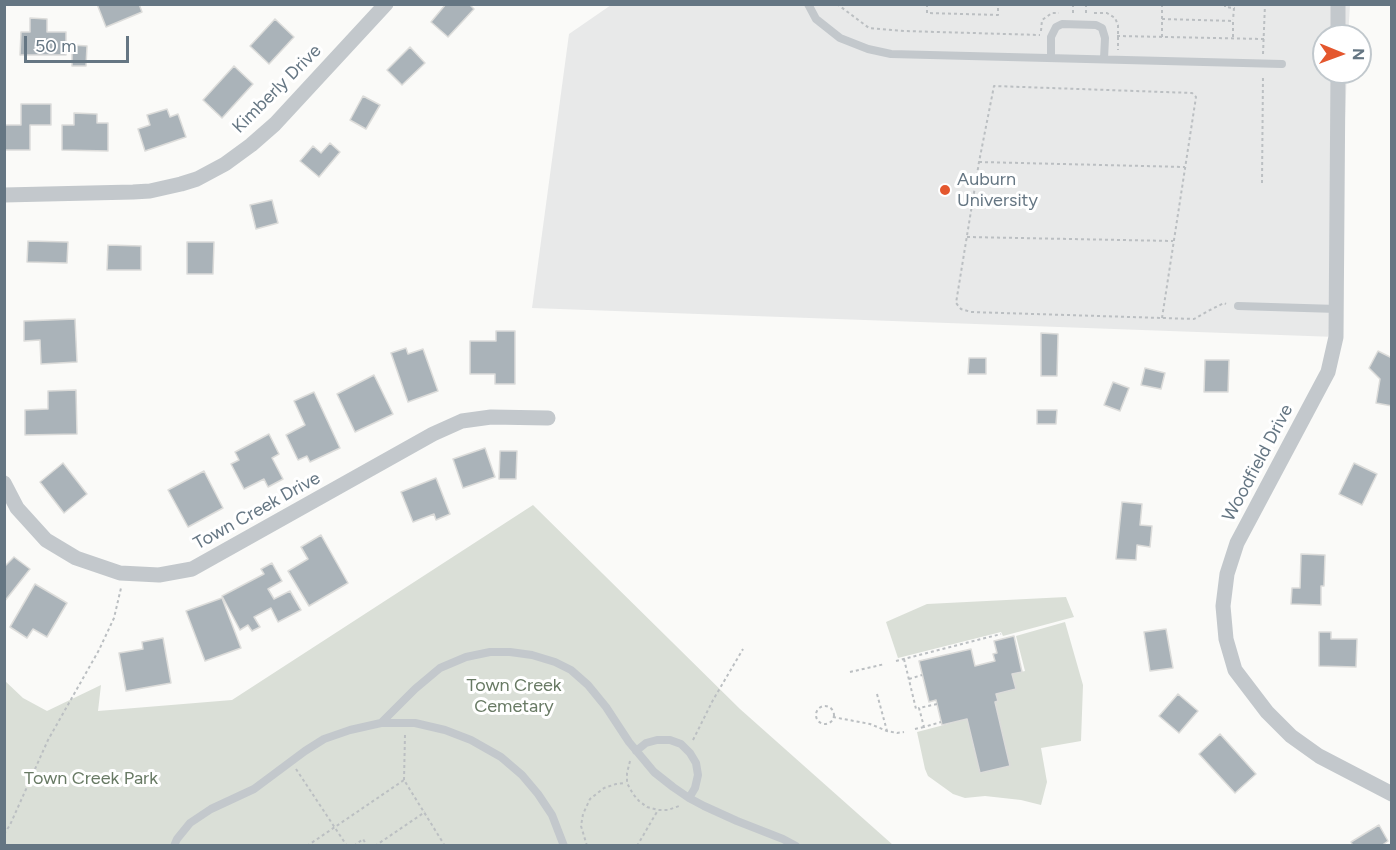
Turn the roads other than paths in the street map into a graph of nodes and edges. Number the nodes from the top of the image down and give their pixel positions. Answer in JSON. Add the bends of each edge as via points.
{"nodes":[{"id":1,"x":386,"y":4,"type":"edge"},
{"id":2,"x":808,"y":4,"type":"edge"},
{"id":3,"x":1338,"y":4,"type":"edge"},
{"id":4,"x":1338,"y":24,"type":"edge"},
{"id":5,"x":1052,"y":58,"type":"junction"},
{"id":6,"x":1104,"y":59,"type":"junction"},
{"id":7,"x":1282,"y":64,"type":"dead end"},
{"id":8,"x":1338,"y":84,"type":"edge"},
{"id":9,"x":4,"y":195,"type":"edge"},
{"id":10,"x":1238,"y":306,"type":"road end"},
{"id":11,"x":1337,"y":309,"type":"junction"},
{"id":12,"x":548,"y":418,"type":"dead end"},
{"id":13,"x":4,"y":483,"type":"edge"},
{"id":14,"x":381,"y":723,"type":"junction"},
{"id":15,"x":636,"y":751,"type":"junction"},
{"id":16,"x":1392,"y":794,"type":"edge"},
{"id":17,"x":689,"y":798,"type":"junction"},
{"id":18,"x":174,"y":846,"type":"edge"},
{"id":19,"x":564,"y":846,"type":"edge"},
{"id":20,"x":795,"y":846,"type":"edge"}],
"edges":[{"from":1,"to":9,"type":"street","name":"Kimberly Drive","via":[[275,124],[225,164],[196,179],[150,191]]},
{"from":2,"to":5,"type":"lane","via":[[816,19],[840,38],[868,49],[891,54]]},
{"from":3,"to":4,"type":"street"},
{"from":5,"to":6,"type":"lane"},
{"from":5,"to":6,"type":"lane","via":[[1051,37],[1056,27],[1085,24],[1102,28]]},
{"from":6,"to":7,"type":"lane"},
{"from":8,"to":11,"type":"street","name":"Woodfield Drive"},
{"from":10,"to":11,"type":"lane"},
{"from":11,"to":16,"type":"street","name":"Woodfield Drive","via":[[1328,372],[1237,543],[1227,574],[1223,606],[1226,639],[1235,670],[1267,712],[1292,736],[1319,756]]},
{"from":12,"to":13,"type":"street","name":"Town Creek Drive","via":[[462,421],[192,569],[159,575],[120,573],[76,558],[46,540],[17,508]]},
{"from":14,"to":15,"type":"lane","via":[[440,668],[466,657],[510,652],[532,655],[571,670],[606,707]]},
{"from":14,"to":18,"type":"lane","via":[[324,739],[254,789],[190,823]]},
{"from":14,"to":19,"type":"lane","via":[[415,723],[445,730],[501,757],[538,794],[552,815]]},
{"from":15,"to":17,"type":"lane","via":[[654,772]]},
{"from":15,"to":17,"type":"lane","via":[[657,740],[681,744],[696,763],[698,775]]},
{"from":17,"to":20,"type":"lane"}]}
